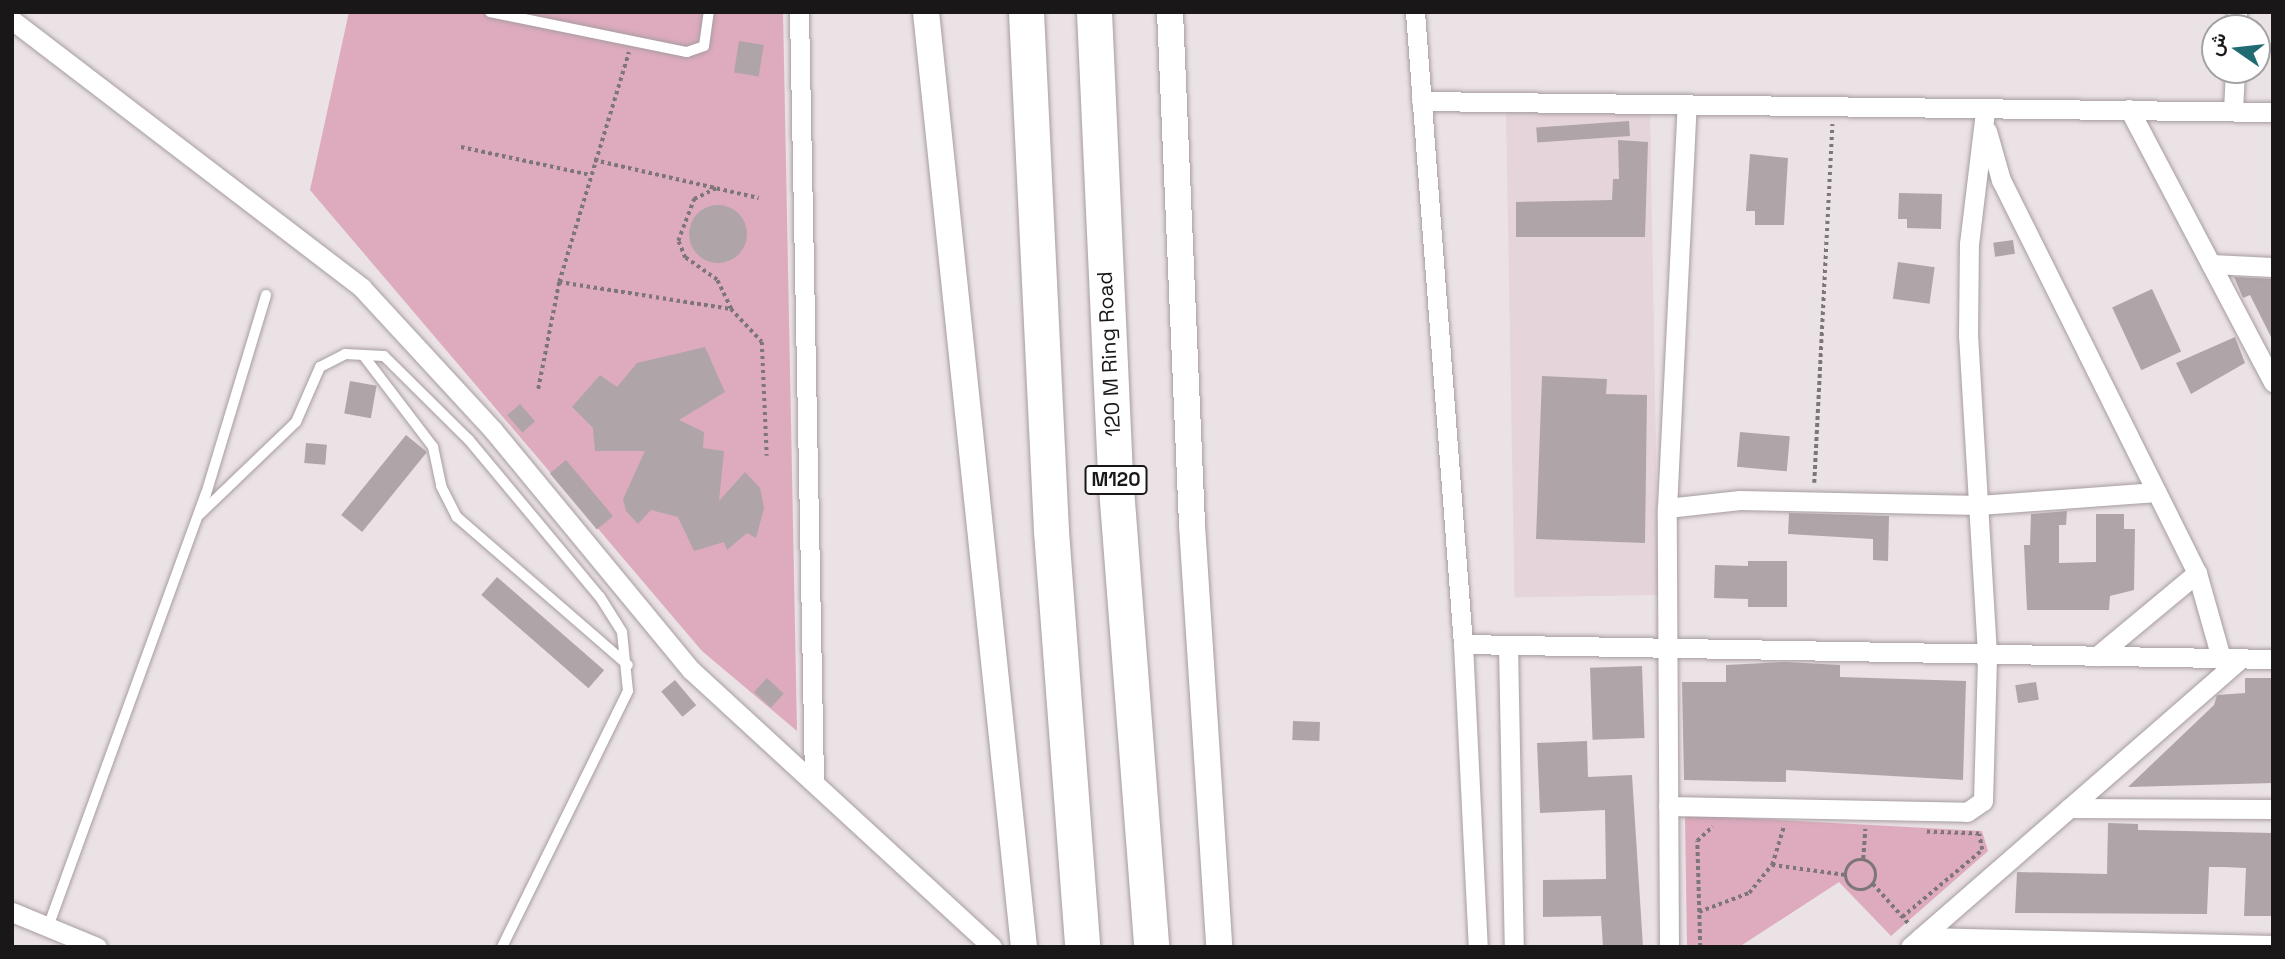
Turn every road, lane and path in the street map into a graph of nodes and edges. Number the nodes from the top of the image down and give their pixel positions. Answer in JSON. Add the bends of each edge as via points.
{"nodes":[{"id":1,"x":490,"y":12,"type":"edge"},
{"id":2,"x":709,"y":12,"type":"edge"},
{"id":3,"x":799,"y":12,"type":"edge"},
{"id":4,"x":926,"y":12,"type":"edge"},
{"id":5,"x":1026,"y":12,"type":"edge"},
{"id":6,"x":1094,"y":12,"type":"edge"},
{"id":7,"x":1170,"y":12,"type":"edge"},
{"id":8,"x":1415,"y":12,"type":"edge"},
{"id":9,"x":12,"y":20,"type":"edge"},
{"id":10,"x":632,"y":43,"type":"junction"},
{"id":11,"x":2234,"y":84,"type":"edge"},
{"id":12,"x":1421,"y":101,"type":"junction"},
{"id":13,"x":1833,"y":103,"type":"junction"},
{"id":14,"x":1687,"y":104,"type":"junction"},
{"id":15,"x":2129,"y":109,"type":"junction"},
{"id":16,"x":1985,"y":111,"type":"junction"},
{"id":17,"x":2233,"y":111,"type":"junction"},
{"id":18,"x":2273,"y":112,"type":"edge"},
{"id":19,"x":461,"y":148,"type":"dead end"},
{"id":20,"x":594,"y":160,"type":"junction"},
{"id":21,"x":590,"y":175,"type":"junction"},
{"id":22,"x":717,"y":188,"type":"junction"},
{"id":23,"x":759,"y":198,"type":"dead end"},
{"id":24,"x":2211,"y":264,"type":"junction"},
{"id":25,"x":2273,"y":267,"type":"edge"},
{"id":26,"x":559,"y":282,"type":"junction"},
{"id":27,"x":266,"y":295,"type":"dead end"},
{"id":28,"x":731,"y":309,"type":"junction"},
{"id":29,"x":363,"y":355,"type":"junction"},
{"id":30,"x":2273,"y":382,"type":"edge"},
{"id":31,"x":538,"y":389,"type":"dead end"},
{"id":32,"x":767,"y":456,"type":"dead end"},
{"id":33,"x":2157,"y":492,"type":"junction"},
{"id":34,"x":1813,"y":503,"type":"junction"},
{"id":35,"x":1979,"y":505,"type":"junction"},
{"id":36,"x":1667,"y":508,"type":"junction"},
{"id":37,"x":199,"y":515,"type":"junction"},
{"id":38,"x":2197,"y":573,"type":"junction"},
{"id":39,"x":1462,"y":644,"type":"junction"},
{"id":40,"x":1508,"y":645,"type":"junction"},
{"id":41,"x":1666,"y":648,"type":"junction"},
{"id":42,"x":1987,"y":654,"type":"junction"},
{"id":43,"x":2097,"y":656,"type":"junction"},
{"id":44,"x":2230,"y":659,"type":"junction"},
{"id":45,"x":2273,"y":659,"type":"edge"},
{"id":46,"x":628,"y":665,"type":"junction"},
{"id":47,"x":814,"y":778,"type":"junction"},
{"id":48,"x":1668,"y":806,"type":"junction"},
{"id":49,"x":2069,"y":808,"type":"junction"},
{"id":50,"x":2273,"y":809,"type":"edge"},
{"id":51,"x":1723,"y":827,"type":"dead end"},
{"id":52,"x":1771,"y":828,"type":"dead end"},
{"id":53,"x":1783,"y":828,"type":"junction"},
{"id":54,"x":1797,"y":828,"type":"dead end"},
{"id":55,"x":1852,"y":829,"type":"dead end"},
{"id":56,"x":1865,"y":830,"type":"junction"},
{"id":57,"x":1878,"y":830,"type":"dead end"},
{"id":58,"x":1916,"y":831,"type":"dead end"},
{"id":59,"x":1863,"y":860,"type":"junction"},
{"id":60,"x":1772,"y":865,"type":"junction"},
{"id":61,"x":1846,"y":875,"type":"junction"},
{"id":62,"x":1873,"y":884,"type":"junction"},
{"id":63,"x":1219,"y":896,"type":"junction"},
{"id":64,"x":12,"y":912,"type":"edge"},
{"id":65,"x":1699,"y":912,"type":"junction"},
{"id":66,"x":1902,"y":916,"type":"junction"},
{"id":67,"x":48,"y":927,"type":"junction"},
{"id":68,"x":1915,"y":942,"type":"edge"},
{"id":69,"x":2016,"y":943,"type":"edge"},
{"id":70,"x":2273,"y":945,"type":"edge"},
{"id":71,"x":1151,"y":946,"type":"edge"},
{"id":72,"x":97,"y":947,"type":"edge"},
{"id":73,"x":502,"y":947,"type":"edge"},
{"id":74,"x":992,"y":947,"type":"edge"},
{"id":75,"x":1024,"y":947,"type":"edge"},
{"id":76,"x":1082,"y":947,"type":"edge"},
{"id":77,"x":1219,"y":947,"type":"edge"},
{"id":78,"x":1229,"y":947,"type":"edge"},
{"id":79,"x":1478,"y":947,"type":"edge"},
{"id":80,"x":1514,"y":947,"type":"edge"},
{"id":81,"x":1669,"y":947,"type":"edge"},
{"id":82,"x":1700,"y":947,"type":"edge"}],
"edges":[{"from":1,"to":10,"type":"lane"},
{"from":2,"to":10,"type":"lane","via":[[709,34],[697,51]]},
{"from":3,"to":47,"type":"street"},
{"from":4,"to":75,"type":"street"},
{"from":5,"to":76,"type":"highway","via":[[1051,531]]},
{"from":6,"to":71,"type":"highway","name":"120 M Ring Road","number":"M120","via":[[1116,488]]},
{"from":7,"to":63,"type":"street","via":[[1192,525]]},
{"from":8,"to":12,"type":"street"},
{"from":9,"to":47,"type":"street","via":[[362,288],[493,430],[691,670]]},
{"from":10,"to":20,"type":"path"},
{"from":11,"to":17,"type":"street"},
{"from":12,"to":14,"type":"street"},
{"from":12,"to":39,"type":"street"},
{"from":13,"to":14,"type":"street"},
{"from":13,"to":16,"type":"street"},
{"from":13,"to":34,"type":"path"},
{"from":14,"to":36,"type":"street"},
{"from":15,"to":16,"type":"street"},
{"from":15,"to":17,"type":"street"},
{"from":15,"to":24,"type":"street"},
{"from":16,"to":33,"type":"street","via":[[2001,180]]},
{"from":16,"to":35,"type":"street","via":[[1969,244],[1969,367]]},
{"from":17,"to":18,"type":"street"},
{"from":19,"to":21,"type":"path"},
{"from":20,"to":21,"type":"path"},
{"from":20,"to":22,"type":"path"},
{"from":21,"to":26,"type":"path"},
{"from":22,"to":23,"type":"path"},
{"from":22,"to":28,"type":"path","via":[[694,199],[678,241],[685,258],[717,280]]},
{"from":24,"to":25,"type":"street"},
{"from":24,"to":30,"type":"street"},
{"from":26,"to":28,"type":"path"},
{"from":26,"to":31,"type":"path"},
{"from":27,"to":37,"type":"lane"},
{"from":28,"to":32,"type":"path","via":[[762,342]]},
{"from":29,"to":37,"type":"lane","via":[[345,354],[320,367],[296,422]]},
{"from":29,"to":46,"type":"lane","via":[[433,447],[438,477],[457,517]]},
{"from":29,"to":46,"type":"lane","via":[[384,356],[469,440],[600,597],[622,632]]},
{"from":33,"to":35,"type":"street"},
{"from":33,"to":38,"type":"street"},
{"from":34,"to":35,"type":"street"},
{"from":34,"to":36,"type":"street","via":[[1740,500]]},
{"from":35,"to":42,"type":"street"},
{"from":36,"to":41,"type":"street"},
{"from":37,"to":67,"type":"lane"},
{"from":38,"to":43,"type":"street"},
{"from":38,"to":44,"type":"street"},
{"from":39,"to":40,"type":"street"},
{"from":39,"to":79,"type":"street"},
{"from":40,"to":41,"type":"street"},
{"from":40,"to":80,"type":"street"},
{"from":41,"to":42,"type":"street"},
{"from":41,"to":48,"type":"street"},
{"from":42,"to":43,"type":"street"},
{"from":42,"to":48,"type":"street","via":[[1984,796],[1974,810]]},
{"from":43,"to":44,"type":"street"},
{"from":44,"to":45,"type":"street"},
{"from":44,"to":49,"type":"street"},
{"from":46,"to":73,"type":"lane","via":[[628,691]]},
{"from":47,"to":74,"type":"street"},
{"from":48,"to":81,"type":"street"},
{"from":49,"to":50,"type":"street"},
{"from":49,"to":68,"type":"street"},
{"from":51,"to":65,"type":"path","via":[[1702,831],[1698,841]]},
{"from":52,"to":53,"type":"path"},
{"from":53,"to":54,"type":"path"},
{"from":53,"to":60,"type":"path"},
{"from":55,"to":56,"type":"path"},
{"from":56,"to":57,"type":"path"},
{"from":56,"to":59,"type":"path"},
{"from":58,"to":66,"type":"path","via":[[1979,834],[1983,845]]},
{"from":59,"to":61,"type":"path","via":[[1849,865]]},
{"from":59,"to":62,"type":"path","via":[[1875,869]]},
{"from":60,"to":61,"type":"path"},
{"from":60,"to":65,"type":"path","via":[[1733,903]]},
{"from":61,"to":62,"type":"path","via":[[1856,890]]},
{"from":62,"to":66,"type":"path"},
{"from":63,"to":77,"type":"street"},
{"from":63,"to":78,"type":"street"},
{"from":64,"to":67,"type":"street"},
{"from":65,"to":82,"type":"path"},
{"from":66,"to":68,"type":"path"},
{"from":67,"to":72,"type":"street"},
{"from":68,"to":69,"type":"street"},
{"from":69,"to":70,"type":"street"}]}
